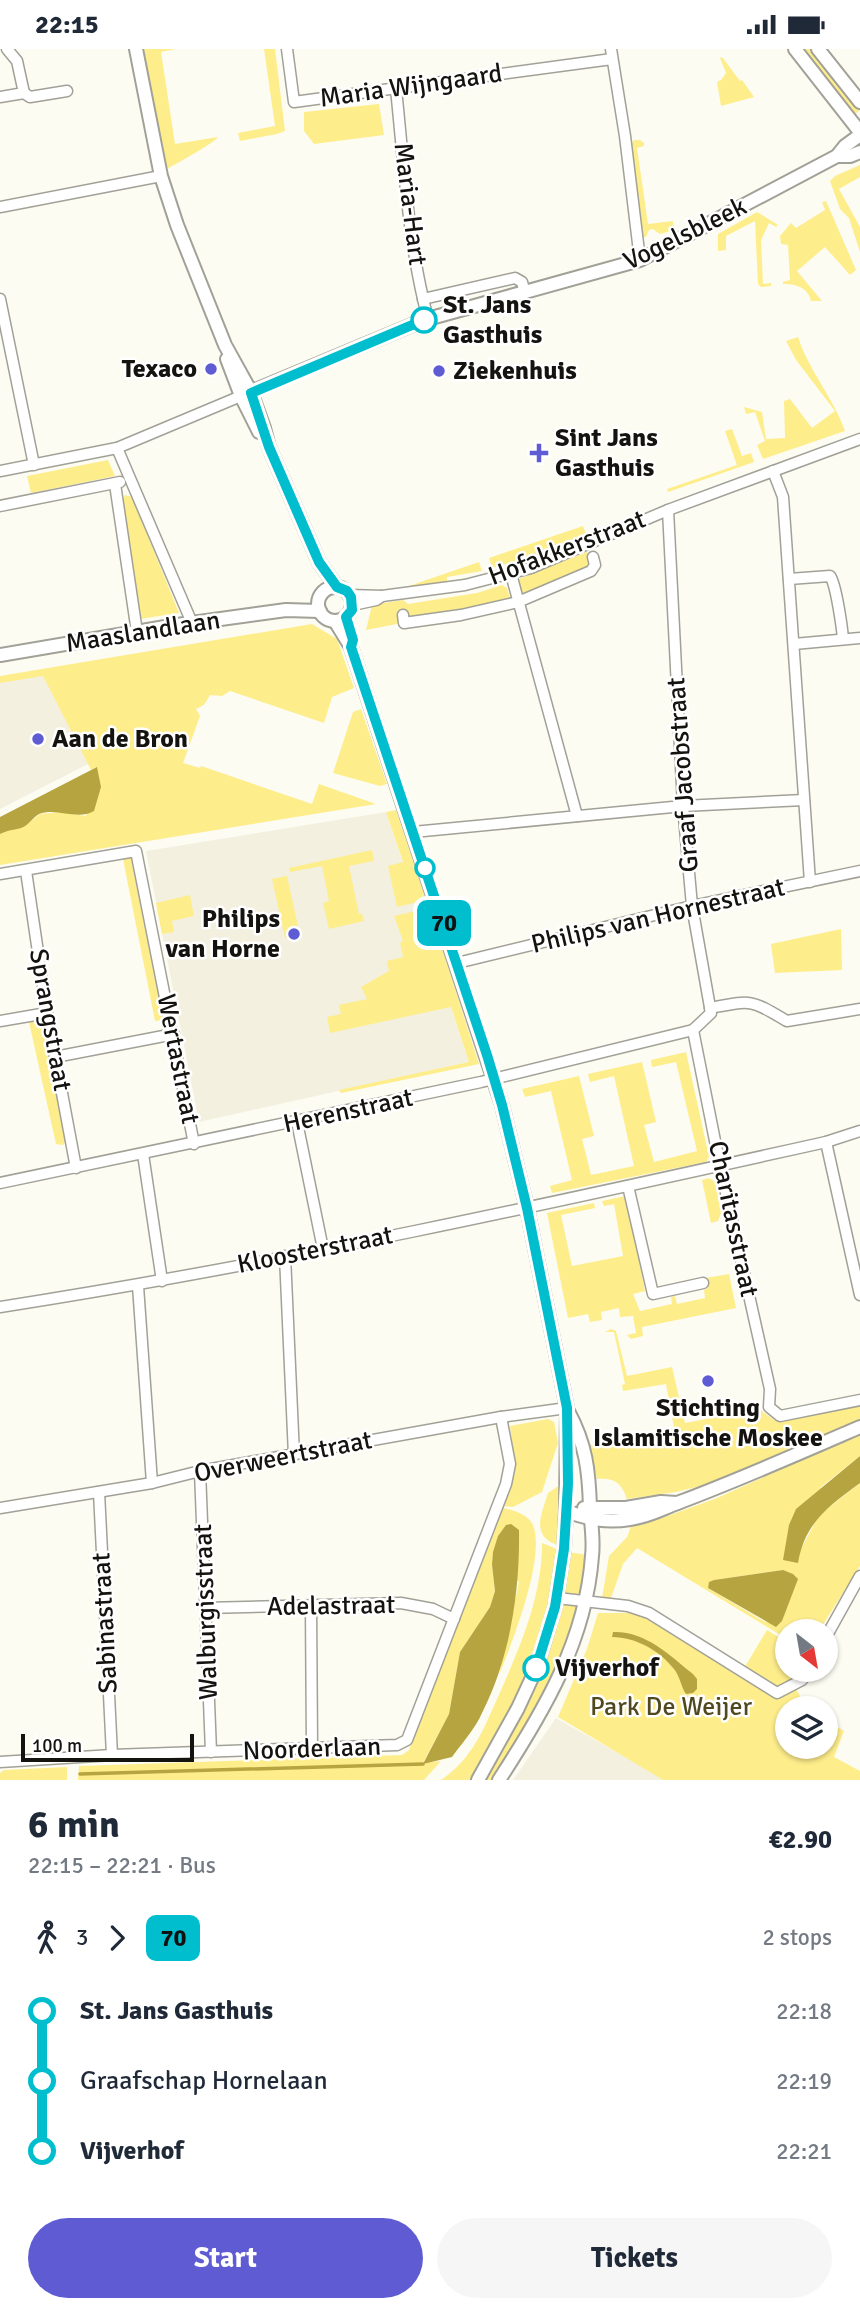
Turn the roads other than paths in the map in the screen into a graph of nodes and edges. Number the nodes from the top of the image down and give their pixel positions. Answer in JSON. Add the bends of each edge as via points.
{"nodes":[{"id":1,"x":7,"y":49,"type":"edge"},
{"id":2,"x":136,"y":49,"type":"edge"},
{"id":3,"x":287,"y":49,"type":"edge"},
{"id":4,"x":796,"y":49,"type":"edge"},
{"id":5,"x":818,"y":49,"type":"edge"},
{"id":6,"x":612,"y":54,"type":"edge"},
{"id":7,"x":397,"y":89,"type":"junction"},
{"id":8,"x":67,"y":91,"type":"dead end"},
{"id":9,"x":24,"y":93,"type":"junction"},
{"id":10,"x":0,"y":97,"type":"edge"},
{"id":11,"x":860,"y":102,"type":"edge"},
{"id":12,"x":860,"y":134,"type":"edge"},
{"id":13,"x":860,"y":152,"type":"edge"},
{"id":14,"x":836,"y":156,"type":"junction"},
{"id":15,"x":160,"y":176,"type":"junction"},
{"id":16,"x":0,"y":208,"type":"edge"},
{"id":17,"x":640,"y":260,"type":"junction"},
{"id":18,"x":525,"y":293,"type":"junction"},
{"id":19,"x":0,"y":299,"type":"edge"},
{"id":20,"x":423,"y":299,"type":"junction"},
{"id":21,"x":428,"y":319,"type":"junction"},
{"id":22,"x":246,"y":394,"type":"junction"},
{"id":23,"x":860,"y":439,"type":"edge"},
{"id":24,"x":117,"y":448,"type":"junction"},
{"id":25,"x":34,"y":465,"type":"junction"},
{"id":26,"x":0,"y":471,"type":"edge"},
{"id":27,"x":773,"y":471,"type":"junction"},
{"id":28,"x":129,"y":479,"type":"junction"},
{"id":29,"x":115,"y":484,"type":"junction"},
{"id":30,"x":0,"y":506,"type":"edge"},
{"id":31,"x":668,"y":510,"type":"junction"},
{"id":32,"x":593,"y":557,"type":"dead end"},
{"id":33,"x":511,"y":574,"type":"junction"},
{"id":34,"x":789,"y":579,"type":"junction"},
{"id":35,"x":325,"y":597,"type":"junction"},
{"id":36,"x":351,"y":600,"type":"junction"},
{"id":37,"x":518,"y":602,"type":"junction"},
{"id":38,"x":403,"y":615,"type":"dead end"},
{"id":39,"x":341,"y":619,"type":"junction"},
{"id":40,"x":192,"y":623,"type":"junction"},
{"id":41,"x":137,"y":632,"type":"junction"},
{"id":42,"x":860,"y":638,"type":"edge"},
{"id":43,"x":843,"y":639,"type":"junction"},
{"id":44,"x":794,"y":644,"type":"junction"},
{"id":45,"x":0,"y":655,"type":"edge"},
{"id":46,"x":804,"y":800,"type":"junction"},
{"id":47,"x":683,"y":806,"type":"junction"},
{"id":48,"x":577,"y":816,"type":"junction"},
{"id":49,"x":413,"y":832,"type":"junction"},
{"id":50,"x":26,"y":871,"type":"junction"},
{"id":51,"x":860,"y":871,"type":"edge"},
{"id":52,"x":0,"y":874,"type":"edge"},
{"id":53,"x":810,"y":882,"type":"junction"},
{"id":54,"x":692,"y":906,"type":"junction"},
{"id":55,"x":457,"y":963,"type":"junction"},
{"id":56,"x":710,"y":1008,"type":"junction"},
{"id":57,"x":860,"y":1009,"type":"edge"},
{"id":58,"x":47,"y":1013,"type":"junction"},
{"id":59,"x":0,"y":1021,"type":"edge"},
{"id":60,"x":694,"y":1030,"type":"junction"},
{"id":61,"x":174,"y":1034,"type":"junction"},
{"id":62,"x":55,"y":1057,"type":"junction"},
{"id":63,"x":495,"y":1079,"type":"junction"},
{"id":64,"x":297,"y":1122,"type":"junction"},
{"id":65,"x":860,"y":1131,"type":"edge"},
{"id":66,"x":826,"y":1142,"type":"junction"},
{"id":67,"x":194,"y":1144,"type":"junction"},
{"id":68,"x":143,"y":1154,"type":"junction"},
{"id":69,"x":720,"y":1166,"type":"junction"},
{"id":70,"x":76,"y":1168,"type":"junction"},
{"id":71,"x":0,"y":1183,"type":"edge"},
{"id":72,"x":628,"y":1186,"type":"junction"},
{"id":73,"x":527,"y":1208,"type":"junction"},
{"id":74,"x":323,"y":1249,"type":"junction"},
{"id":75,"x":285,"y":1256,"type":"junction"},
{"id":76,"x":162,"y":1281,"type":"junction"},
{"id":77,"x":703,"y":1283,"type":"dead end"},
{"id":78,"x":138,"y":1286,"type":"junction"},
{"id":79,"x":860,"y":1295,"type":"edge"},
{"id":80,"x":0,"y":1307,"type":"edge"},
{"id":81,"x":860,"y":1400,"type":"edge"},
{"id":82,"x":567,"y":1408,"type":"junction"},
{"id":83,"x":502,"y":1417,"type":"junction"},
{"id":84,"x":860,"y":1427,"type":"edge"},
{"id":85,"x":294,"y":1455,"type":"junction"},
{"id":86,"x":200,"y":1472,"type":"junction"},
{"id":87,"x":152,"y":1483,"type":"junction"},
{"id":88,"x":99,"y":1492,"type":"junction"},
{"id":89,"x":678,"y":1503,"type":"junction"},
{"id":90,"x":590,"y":1506,"type":"junction"},
{"id":91,"x":0,"y":1508,"type":"edge"},
{"id":92,"x":566,"y":1511,"type":"junction"},
{"id":93,"x":591,"y":1520,"type":"junction"},
{"id":94,"x":860,"y":1576,"type":"edge"},
{"id":95,"x":557,"y":1598,"type":"junction"},
{"id":96,"x":586,"y":1600,"type":"junction"},
{"id":97,"x":311,"y":1606,"type":"junction"},
{"id":98,"x":205,"y":1608,"type":"junction"},
{"id":99,"x":454,"y":1619,"type":"junction"},
{"id":100,"x":836,"y":1619,"type":"edge"},
{"id":101,"x":799,"y":1682,"type":"edge"},
{"id":102,"x":312,"y":1749,"type":"junction"},
{"id":103,"x":211,"y":1752,"type":"junction"},
{"id":104,"x":111,"y":1755,"type":"junction"},
{"id":105,"x":0,"y":1762,"type":"edge"},
{"id":106,"x":478,"y":1780,"type":"edge"},
{"id":107,"x":499,"y":1780,"type":"edge"}],
"edges":[{"from":1,"to":9,"type":"street","via":[[17,61]]},
{"from":2,"to":15,"type":"street"},
{"from":3,"to":7,"type":"street","name":"Maria Wijngaard","via":[[294,102]]},
{"from":4,"to":12,"type":"street"},
{"from":5,"to":11,"type":"street"},
{"from":6,"to":7,"type":"street","name":"Maria Wijngaard"},
{"from":6,"to":17,"type":"street"},
{"from":7,"to":20,"type":"street","name":"Maria-Hart"},
{"from":8,"to":9,"type":"street","via":[[30,97]]},
{"from":9,"to":10,"type":"street"},
{"from":12,"to":14,"type":"street","name":"Vogelsbleek"},
{"from":13,"to":14,"type":"street","name":"Vogelsbleek"},
{"from":14,"to":17,"type":"street","name":"Vogelsbleek"},
{"from":15,"to":16,"type":"street"},
{"from":15,"to":22,"type":"street","via":[[227,359]]},
{"from":17,"to":18,"type":"street","name":"Vogelsbleek"},
{"from":18,"to":20,"type":"street","via":[[522,282],[515,278]]},
{"from":18,"to":21,"type":"street","name":"Vogelsbleek"},
{"from":19,"to":25,"type":"street"},
{"from":20,"to":21,"type":"street","name":"Maria-Hart"},
{"from":21,"to":22,"type":"street","name":"Vogelsbleek"},
{"from":22,"to":24,"type":"street"},
{"from":22,"to":35,"type":"street","via":[[319,562]]},
{"from":23,"to":27,"type":"street","name":"Hofakkerstraat"},
{"from":24,"to":25,"type":"street"},
{"from":24,"to":28,"type":"street"},
{"from":25,"to":26,"type":"street"},
{"from":27,"to":31,"type":"street","name":"Hofakkerstraat"},
{"from":27,"to":34,"type":"street","via":[[783,497]]},
{"from":28,"to":29,"type":"street"},
{"from":28,"to":40,"type":"street"},
{"from":29,"to":30,"type":"street"},
{"from":29,"to":41,"type":"street"},
{"from":31,"to":33,"type":"street","name":"Hofakkerstraat"},
{"from":31,"to":47,"type":"street","name":"Graaf Jacobstraat"},
{"from":32,"to":37,"type":"street","name":"Hofakkerstraat","via":[[591,571]]},
{"from":33,"to":36,"type":"street","name":"Hofakkerstraat"},
{"from":33,"to":37,"type":"street"},
{"from":34,"to":43,"type":"street","via":[[830,576]]},
{"from":34,"to":44,"type":"street"},
{"from":35,"to":36,"type":"street","via":[[347,591]]},
{"from":35,"to":39,"type":"street","via":[[325,618]]},
{"from":35,"to":40,"type":"street","name":"Maaslandlaan","via":[[286,610]]},
{"from":36,"to":39,"type":"street"},
{"from":37,"to":38,"type":"street","name":"Hofakkerstraat","via":[[404,623]]},
{"from":37,"to":48,"type":"street"},
{"from":39,"to":49,"type":"street"},
{"from":40,"to":41,"type":"street","name":"Maaslandlaan"},
{"from":41,"to":45,"type":"street","name":"Maaslandlaan"},
{"from":42,"to":43,"type":"street"},
{"from":43,"to":44,"type":"street"},
{"from":44,"to":46,"type":"street"},
{"from":46,"to":47,"type":"street"},
{"from":46,"to":53,"type":"street"},
{"from":47,"to":48,"type":"street"},
{"from":47,"to":54,"type":"street","name":"Graaf Jacobstraat"},
{"from":48,"to":49,"type":"street"},
{"from":49,"to":55,"type":"street"},
{"from":50,"to":52,"type":"street"},
{"from":50,"to":58,"type":"street","name":"Sprangstraat"},
{"from":50,"to":61,"type":"street","name":"Wertastraat","via":[[136,851]]},
{"from":51,"to":53,"type":"street","name":"Philips van Hornestraat"},
{"from":53,"to":54,"type":"street","name":"Philips van Hornestraat"},
{"from":54,"to":55,"type":"street","name":"Philips van Hornestraat"},
{"from":54,"to":56,"type":"street","name":"Graaf Jacobstraat"},
{"from":55,"to":63,"type":"street"},
{"from":56,"to":57,"type":"street","via":[[750,1001],[786,1021]]},
{"from":56,"to":60,"type":"street","via":[[711,1013]]},
{"from":58,"to":59,"type":"street"},
{"from":58,"to":62,"type":"street","name":"Sprangstraat"},
{"from":60,"to":63,"type":"street","name":"Herenstraat"},
{"from":60,"to":69,"type":"street","name":"Charitasstraat"},
{"from":61,"to":62,"type":"street"},
{"from":61,"to":67,"type":"street","name":"Wertastraat"},
{"from":62,"to":70,"type":"street","name":"Sprangstraat"},
{"from":63,"to":64,"type":"street","name":"Herenstraat"},
{"from":63,"to":73,"type":"street"},
{"from":64,"to":67,"type":"street","name":"Herenstraat"},
{"from":64,"to":74,"type":"street"},
{"from":65,"to":66,"type":"street","name":"Kloosterstraat"},
{"from":66,"to":69,"type":"street","name":"Kloosterstraat"},
{"from":66,"to":79,"type":"street"},
{"from":67,"to":68,"type":"street","name":"Herenstraat"},
{"from":68,"to":70,"type":"street","name":"Herenstraat"},
{"from":68,"to":76,"type":"street"},
{"from":69,"to":72,"type":"street","name":"Kloosterstraat"},
{"from":69,"to":81,"type":"street","name":"Charitasstraat","via":[[770,1389],[769,1407],[780,1416]]},
{"from":70,"to":71,"type":"street","name":"Herenstraat"},
{"from":72,"to":73,"type":"street","name":"Kloosterstraat"},
{"from":72,"to":77,"type":"street","via":[[653,1294]]},
{"from":73,"to":74,"type":"street","name":"Kloosterstraat"},
{"from":73,"to":82,"type":"street"},
{"from":74,"to":75,"type":"street","name":"Kloosterstraat"},
{"from":75,"to":76,"type":"street","name":"Kloosterstraat"},
{"from":75,"to":85,"type":"street"},
{"from":76,"to":78,"type":"street","name":"Kloosterstraat"},
{"from":78,"to":80,"type":"street","name":"Kloosterstraat"},
{"from":78,"to":87,"type":"street"},
{"from":82,"to":83,"type":"street","name":"Overweertstraat"},
{"from":82,"to":90,"type":"street","via":[[584,1449]]},
{"from":82,"to":92,"type":"street"},
{"from":83,"to":85,"type":"street","name":"Overweertstraat"},
{"from":83,"to":99,"type":"street","name":"Noorderlaan","via":[[510,1464],[506,1484]]},
{"from":84,"to":89,"type":"street"},
{"from":85,"to":86,"type":"street","name":"Overweertstraat"},
{"from":86,"to":87,"type":"street","name":"Overweertstraat"},
{"from":86,"to":98,"type":"street","name":"Walburgisstraat"},
{"from":87,"to":88,"type":"street","name":"Overweertstraat"},
{"from":88,"to":91,"type":"street","name":"Overweertstraat"},
{"from":88,"to":104,"type":"street","name":"Sabinastraat"},
{"from":89,"to":90,"type":"street"},
{"from":89,"to":93,"type":"street","via":[[627,1520]]},
{"from":90,"to":92,"type":"street"},
{"from":90,"to":93,"type":"street"},
{"from":92,"to":93,"type":"street"},
{"from":92,"to":95,"type":"street"},
{"from":93,"to":96,"type":"street","via":[[593,1555]]},
{"from":94,"to":100,"type":"street"},
{"from":95,"to":96,"type":"street"},
{"from":95,"to":106,"type":"street","via":[[536,1669]]},
{"from":96,"to":101,"type":"street","via":[[649,1613],[777,1693]]},
{"from":96,"to":107,"type":"street","via":[[573,1644],[539,1719]]},
{"from":97,"to":98,"type":"street","name":"Adelastraat"},
{"from":97,"to":99,"type":"street","name":"Adelastraat","via":[[401,1603],[433,1609]]},
{"from":97,"to":102,"type":"street"},
{"from":98,"to":103,"type":"street","name":"Walburgisstraat"},
{"from":99,"to":102,"type":"street","name":"Noorderlaan","via":[[407,1740],[397,1745]]},
{"from":102,"to":103,"type":"street","name":"Noorderlaan"},
{"from":103,"to":104,"type":"street","name":"Noorderlaan"},
{"from":104,"to":105,"type":"street","name":"Noorderlaan"}]}
